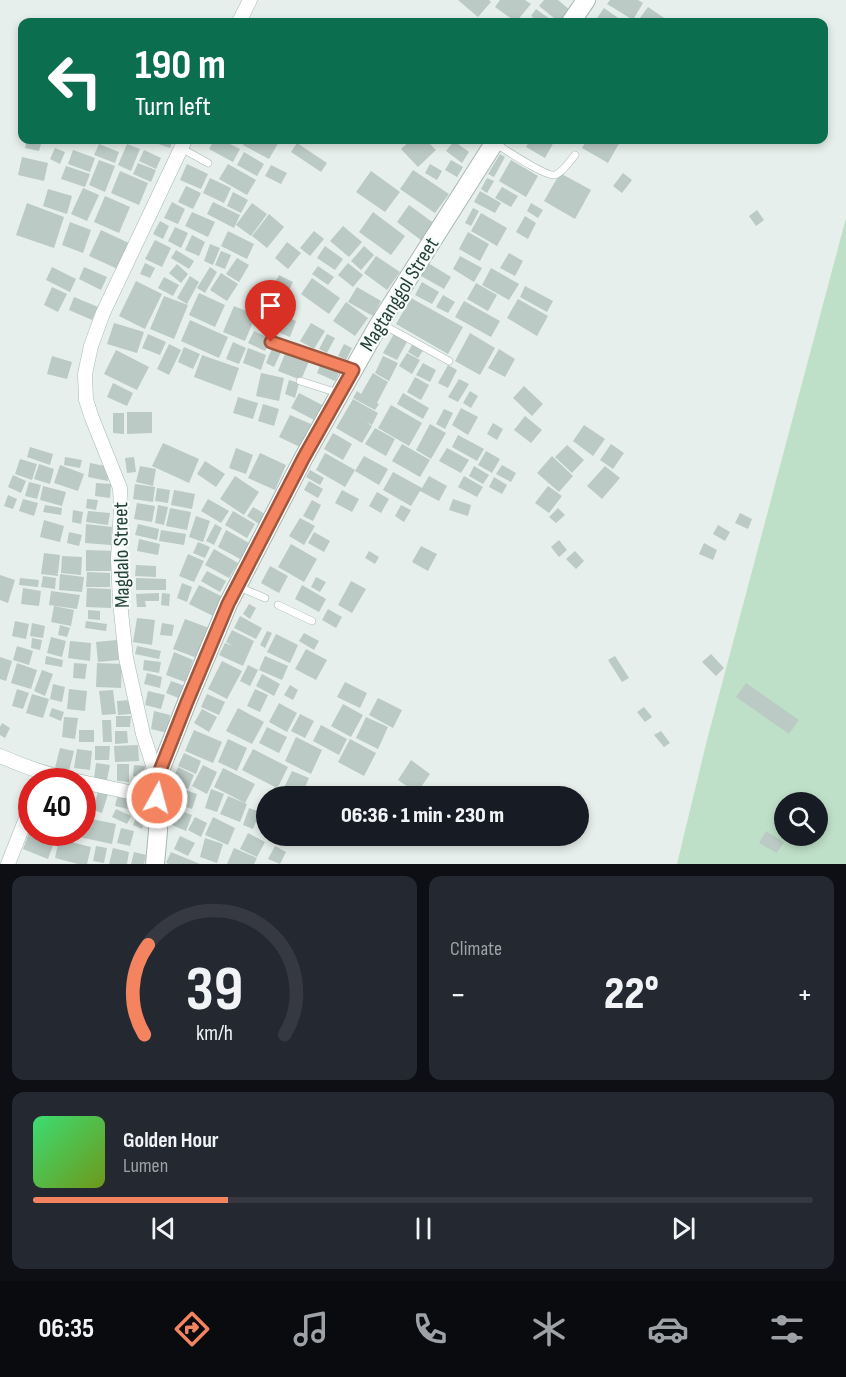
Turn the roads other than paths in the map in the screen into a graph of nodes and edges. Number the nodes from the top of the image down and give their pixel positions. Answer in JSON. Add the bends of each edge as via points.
{"nodes":[{"id":1,"x":250,"y":0,"type":"edge"},
{"id":2,"x":586,"y":0,"type":"edge"},
{"id":3,"x":241,"y":18,"type":"edge"},
{"id":4,"x":575,"y":18,"type":"edge"},
{"id":5,"x":183,"y":144,"type":"edge"},
{"id":6,"x":493,"y":144,"type":"edge"},
{"id":7,"x":500,"y":144,"type":"edge"},
{"id":8,"x":575,"y":155,"type":"dead end"},
{"id":9,"x":208,"y":163,"type":"dead end"},
{"id":10,"x":380,"y":323,"type":"junction"},
{"id":11,"x":271,"y":342,"type":"dead end"},
{"id":12,"x":448,"y":361,"type":"dead end"},
{"id":13,"x":353,"y":370,"type":"junction"},
{"id":14,"x":300,"y":381,"type":"dead end"},
{"id":15,"x":340,"y":394,"type":"junction"},
{"id":16,"x":237,"y":586,"type":"junction"},
{"id":17,"x":265,"y":598,"type":"dead end"},
{"id":18,"x":278,"y":604,"type":"dead end"},
{"id":19,"x":312,"y":621,"type":"dead end"},
{"id":20,"x":0,"y":756,"type":"edge"},
{"id":21,"x":23,"y":768,"type":"edge"},
{"id":22,"x":157,"y":778,"type":"junction"},
{"id":23,"x":96,"y":785,"type":"edge"},
{"id":24,"x":157,"y":798,"type":"junction"},
{"id":25,"x":18,"y":839,"type":"edge"},
{"id":26,"x":8,"y":864,"type":"edge"},
{"id":27,"x":155,"y":864,"type":"edge"}],
"edges":[{"from":1,"to":3,"type":"street"},
{"from":2,"to":4,"type":"street"},
{"from":5,"to":9,"type":"lane"},
{"from":5,"to":22,"type":"street","name":"Magdalo Street","via":[[103,313],[85,374],[86,400],[120,488],[118,559],[126,658],[142,734]]},
{"from":6,"to":10,"type":"street","name":"Magtanggol Street"},
{"from":7,"to":8,"type":"lane","via":[[551,175],[558,174]]},
{"from":10,"to":12,"type":"lane"},
{"from":10,"to":13,"type":"street","name":"Magtanggol Street"},
{"from":11,"to":13,"type":"lane"},
{"from":13,"to":15,"type":"street","name":"Magtanggol Street"},
{"from":14,"to":15,"type":"lane"},
{"from":15,"to":16,"type":"street","name":"Magtanggol Street"},
{"from":16,"to":17,"type":"lane"},
{"from":16,"to":22,"type":"street","name":"Magtanggol Street"},
{"from":18,"to":19,"type":"lane"},
{"from":20,"to":21,"type":"street"},
{"from":22,"to":24,"type":"street"},
{"from":23,"to":24,"type":"street"},
{"from":24,"to":27,"type":"street"},
{"from":25,"to":26,"type":"street"}]}
